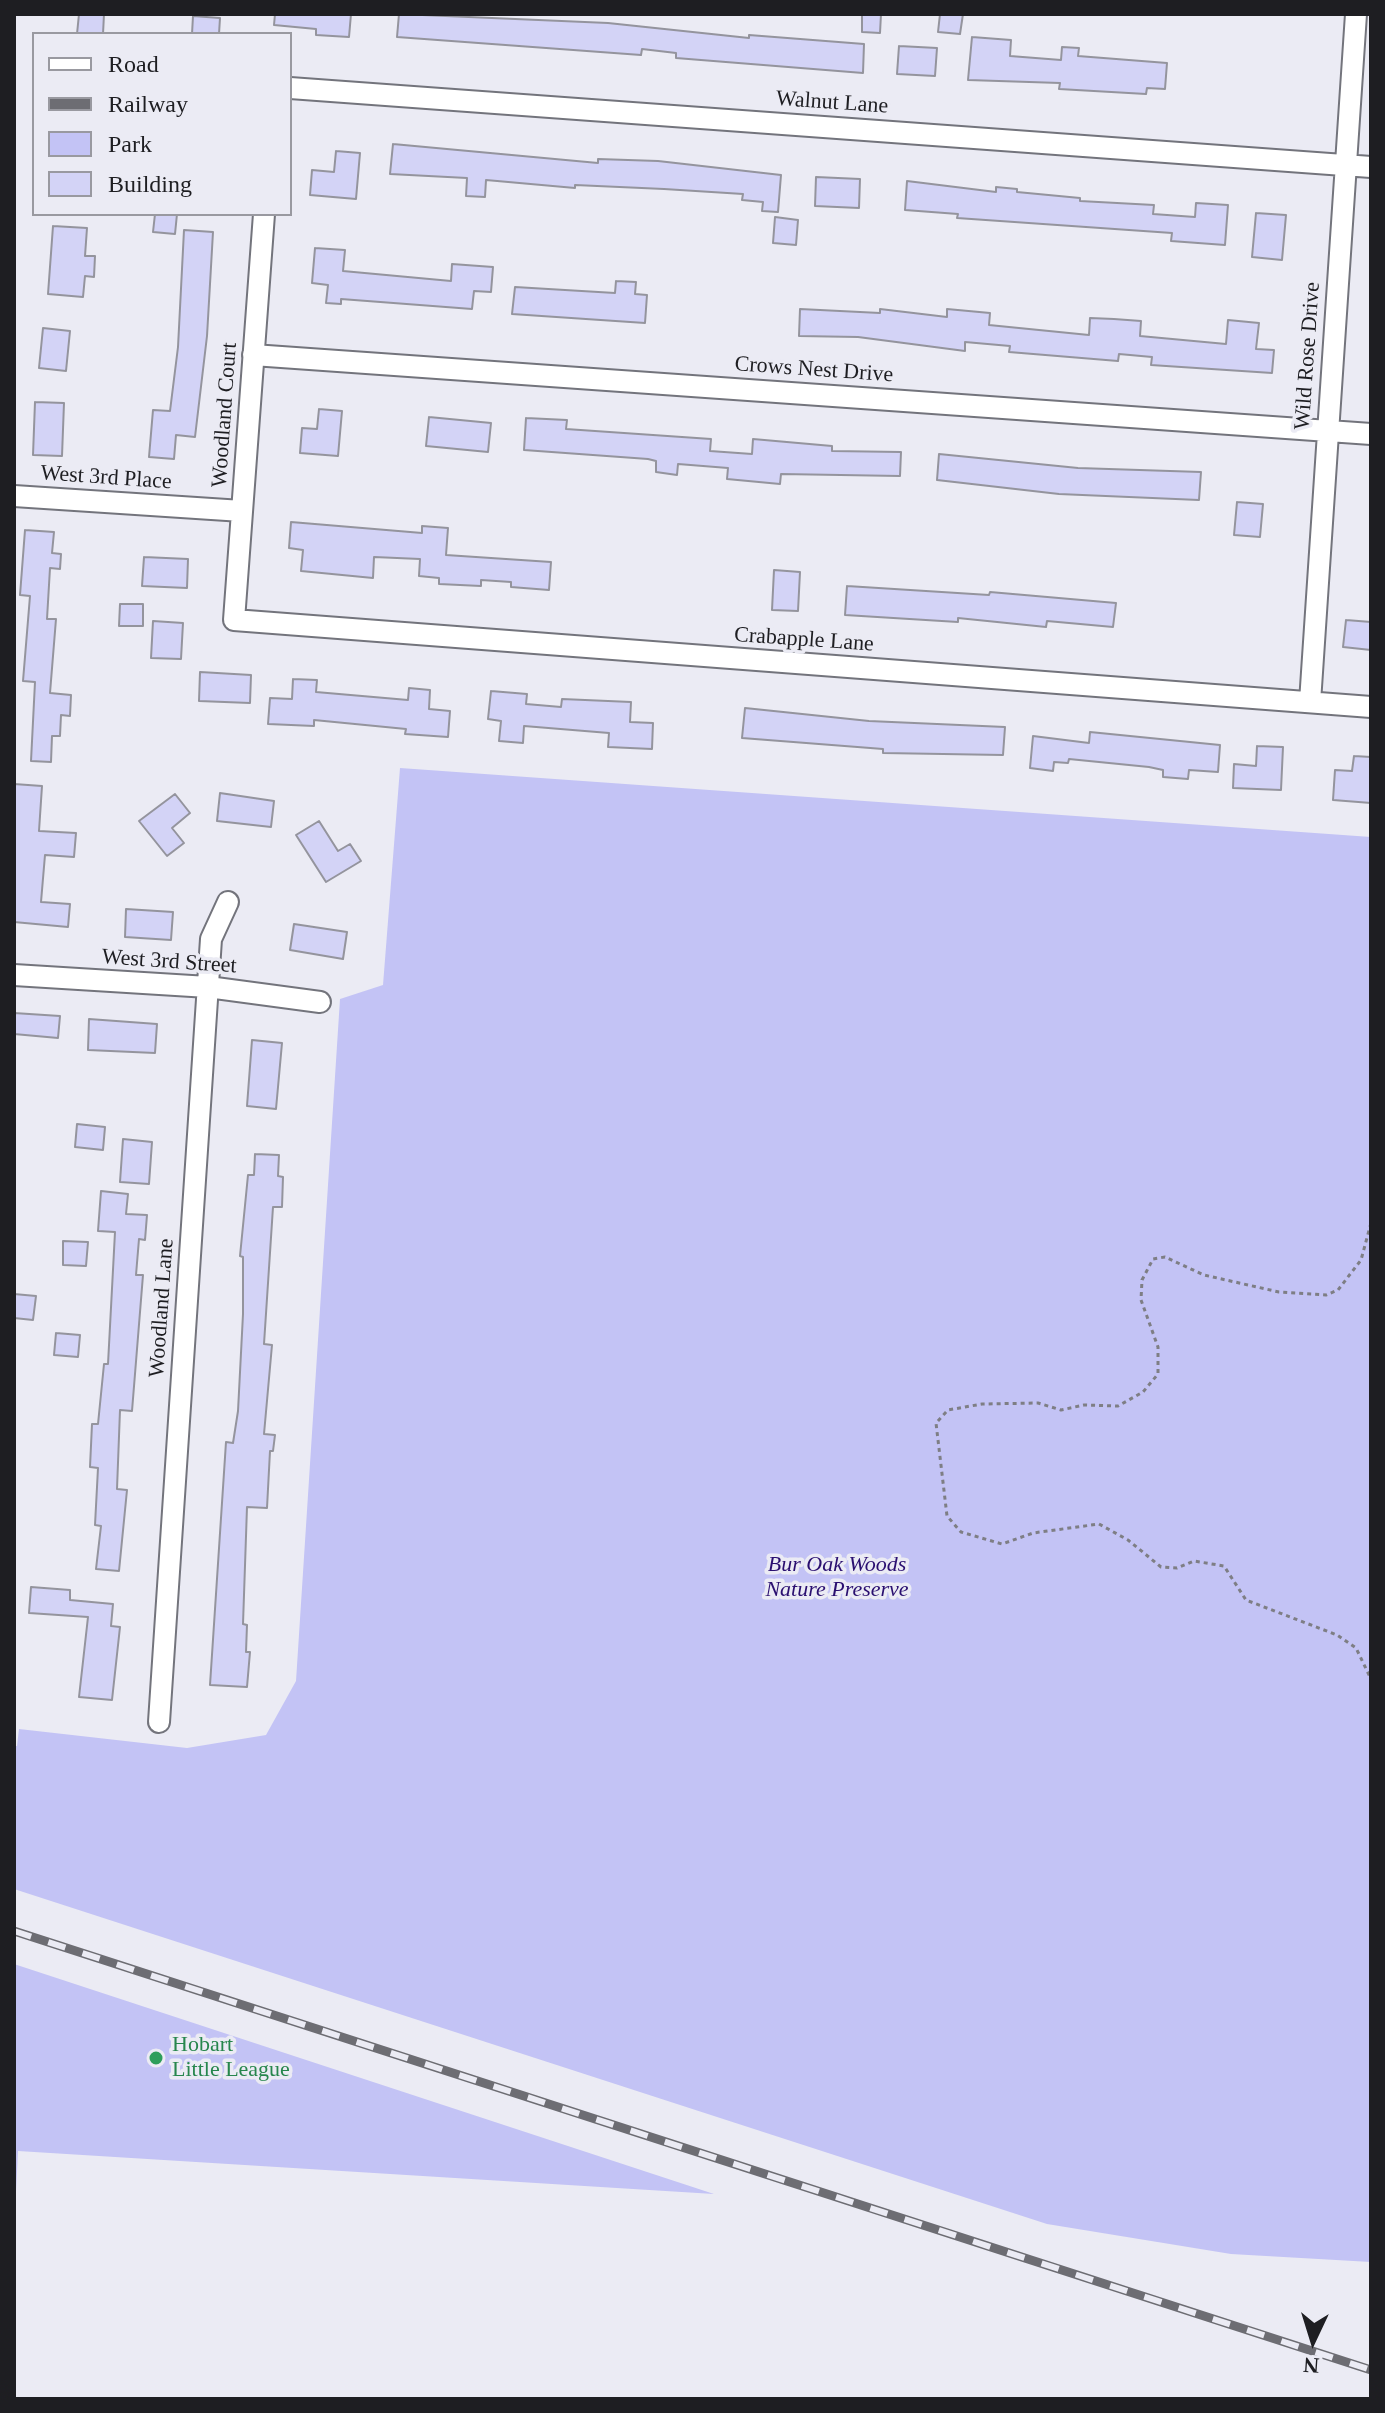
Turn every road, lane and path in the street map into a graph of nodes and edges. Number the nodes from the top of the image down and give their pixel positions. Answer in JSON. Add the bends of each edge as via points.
{"nodes":[{"id":1,"x":1356,"y":14,"type":"edge"},
{"id":2,"x":292,"y":88,"type":"edge"},
{"id":3,"x":1346,"y":165,"type":"junction"},
{"id":4,"x":1371,"y":167,"type":"edge"},
{"id":5,"x":264,"y":216,"type":"edge"},
{"id":6,"x":253,"y":355,"type":"junction"},
{"id":7,"x":1326,"y":431,"type":"junction"},
{"id":8,"x":1371,"y":434,"type":"edge"},
{"id":9,"x":14,"y":496,"type":"edge"},
{"id":10,"x":242,"y":511,"type":"junction"},
{"id":11,"x":234,"y":620,"type":"joint"},
{"id":12,"x":1310,"y":702,"type":"junction"},
{"id":13,"x":1371,"y":707,"type":"edge"},
{"id":14,"x":228,"y":902,"type":"dead end"},
{"id":15,"x":14,"y":975,"type":"edge"},
{"id":16,"x":208,"y":987,"type":"junction"},
{"id":17,"x":320,"y":1002,"type":"dead end"},
{"id":18,"x":1371,"y":1223,"type":"edge"},
{"id":19,"x":1371,"y":1679,"type":"edge"},
{"id":20,"x":159,"y":1722,"type":"dead end"}],
"edges":[{"from":1,"to":3,"type":"street","name":"Wild Rose Drive"},
{"from":2,"to":3,"type":"street","name":"Walnut Lane"},
{"from":3,"to":4,"type":"street","name":"Walnut Lane"},
{"from":3,"to":7,"type":"street","name":"Wild Rose Drive"},
{"from":5,"to":6,"type":"street","name":"Woodland Court"},
{"from":6,"to":7,"type":"street","name":"Crows Nest Drive"},
{"from":6,"to":10,"type":"street","name":"Woodland Court"},
{"from":7,"to":8,"type":"street","name":"Crows Nest Drive"},
{"from":7,"to":12,"type":"street","name":"Wild Rose Drive"},
{"from":9,"to":10,"type":"street","name":"West 3rd Place"},
{"from":10,"to":11,"type":"street","name":"Woodland Court"},
{"from":11,"to":12,"type":"street","name":"Crabapple Lane"},
{"from":12,"to":13,"type":"street","name":"Crabapple Lane"},
{"from":14,"to":16,"type":"street","name":"Woodland Lane","via":[[211,939]]},
{"from":15,"to":16,"type":"street","name":"West 3rd Street"},
{"from":16,"to":17,"type":"street","name":"West 3rd Street"},
{"from":16,"to":20,"type":"street","name":"Woodland Lane"},
{"from":18,"to":19,"type":"path","via":[[1361,1260],[1338,1290],[1326,1295],[1279,1292],[1204,1275],[1165,1257],[1153,1259],[1142,1280],[1141,1300],[1158,1347],[1158,1374],[1143,1392],[1118,1406],[1061,1410],[1014,1402],[962,1407],[936,1423],[951,1523],[974,1538],[1002,1544],[1033,1533],[1099,1524],[1161,1567],[1194,1561],[1224,1566],[1246,1600],[1337,1635],[1356,1648]]}]}
